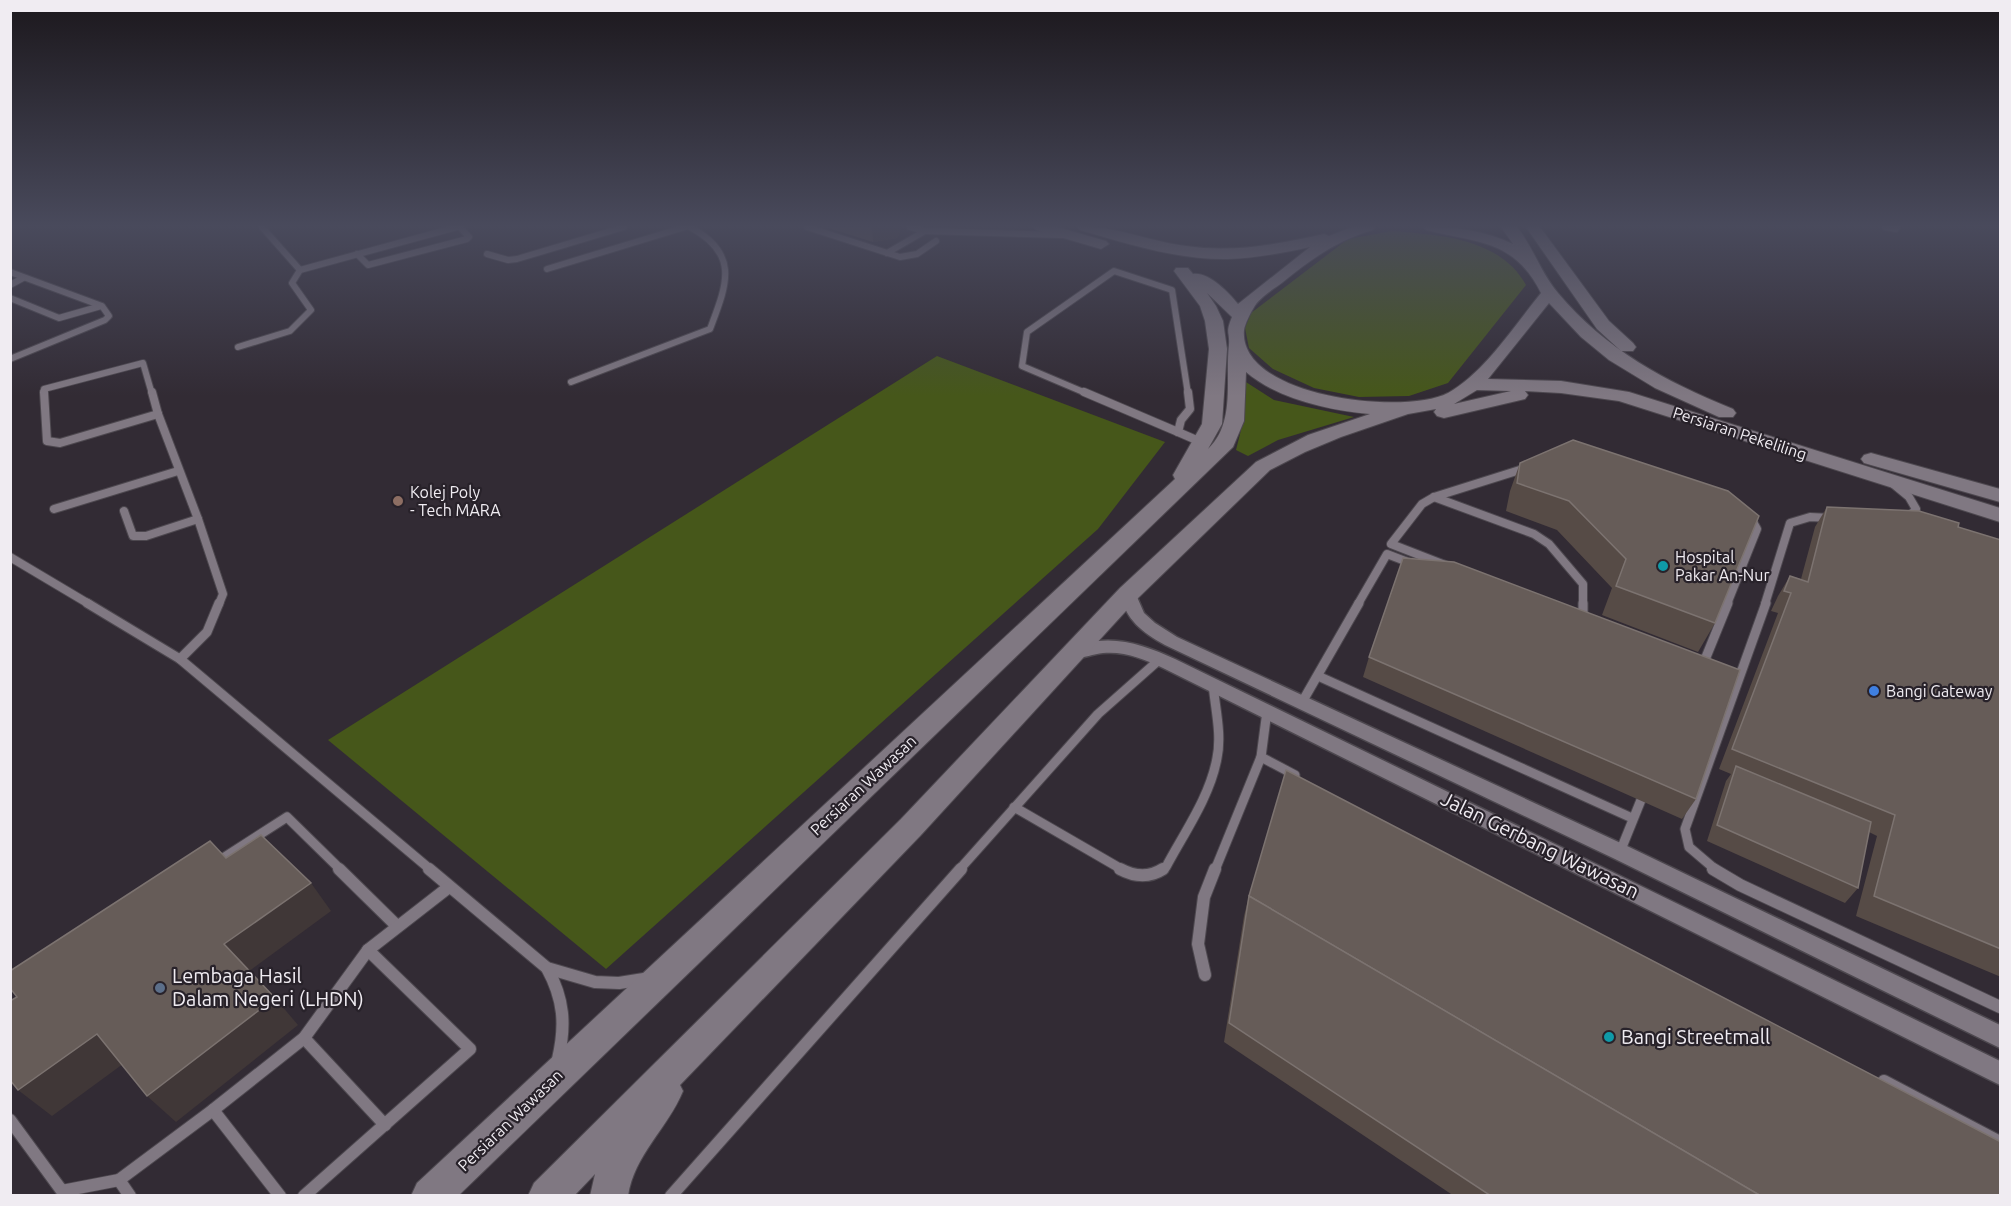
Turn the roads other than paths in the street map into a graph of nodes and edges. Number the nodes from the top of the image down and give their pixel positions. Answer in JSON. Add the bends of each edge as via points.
{"nodes":[{"id":1,"x":38,"y":283,"type":"edge"},
{"id":2,"x":292,"y":283,"type":"edge"},
{"id":3,"x":725,"y":283,"type":"edge"},
{"id":4,"x":1096,"y":283,"type":"edge"},
{"id":5,"x":1151,"y":283,"type":"edge"},
{"id":6,"x":1192,"y":283,"type":"edge"},
{"id":7,"x":1205,"y":283,"type":"edge"},
{"id":8,"x":1272,"y":283,"type":"edge"},
{"id":9,"x":1544,"y":283,"type":"edge"},
{"id":10,"x":1573,"y":283,"type":"edge"},
{"id":11,"x":1549,"y":293,"type":"junction"},
{"id":12,"x":10,"y":298,"type":"edge"},
{"id":13,"x":102,"y":306,"type":"junction"},
{"id":14,"x":1239,"y":315,"type":"junction"},
{"id":15,"x":238,"y":347,"type":"dead end"},
{"id":16,"x":1236,"y":348,"type":"junction"},
{"id":17,"x":10,"y":359,"type":"edge"},
{"id":18,"x":571,"y":382,"type":"dead end"},
{"id":19,"x":1473,"y":384,"type":"junction"},
{"id":20,"x":1676,"y":391,"type":"junction"},
{"id":21,"x":1408,"y":408,"type":"junction"},
{"id":22,"x":158,"y":414,"type":"junction"},
{"id":23,"x":1181,"y":420,"type":"junction"},
{"id":24,"x":1704,"y":420,"type":"junction"},
{"id":25,"x":1163,"y":427,"type":"junction"},
{"id":26,"x":1178,"y":433,"type":"junction"},
{"id":27,"x":1201,"y":442,"type":"junction"},
{"id":28,"x":1533,"y":465,"type":"edge"},
{"id":29,"x":1263,"y":466,"type":"junction"},
{"id":30,"x":178,"y":471,"type":"junction"},
{"id":31,"x":1890,"y":481,"type":"junction"},
{"id":32,"x":1175,"y":491,"type":"junction"},
{"id":33,"x":1434,"y":496,"type":"junction"},
{"id":34,"x":2001,"y":496,"type":"edge"},
{"id":35,"x":54,"y":510,"type":"dead end"},
{"id":36,"x":124,"y":511,"type":"dead end"},
{"id":37,"x":2001,"y":515,"type":"edge"},
{"id":38,"x":1742,"y":517,"type":"edge"},
{"id":39,"x":1840,"y":518,"type":"edge"},
{"id":40,"x":198,"y":519,"type":"junction"},
{"id":41,"x":1922,"y":520,"type":"edge"},
{"id":42,"x":1391,"y":544,"type":"junction"},
{"id":43,"x":1387,"y":554,"type":"junction"},
{"id":44,"x":10,"y":557,"type":"edge"},
{"id":45,"x":1420,"y":567,"type":"edge"},
{"id":46,"x":1455,"y":569,"type":"edge"},
{"id":47,"x":1128,"y":594,"type":"junction"},
{"id":48,"x":1573,"y":615,"type":"edge"},
{"id":49,"x":1583,"y":619,"type":"junction"},
{"id":50,"x":1594,"y":623,"type":"edge"},
{"id":51,"x":1752,"y":638,"type":"junction"},
{"id":52,"x":1762,"y":642,"type":"dead end"},
{"id":53,"x":1072,"y":653,"type":"junction"},
{"id":54,"x":180,"y":659,"type":"junction"},
{"id":55,"x":1159,"y":660,"type":"junction"},
{"id":56,"x":1692,"y":662,"type":"edge"},
{"id":57,"x":1703,"y":666,"type":"junction"},
{"id":58,"x":1318,"y":676,"type":"junction"},
{"id":59,"x":1697,"y":676,"type":"edge"},
{"id":60,"x":1212,"y":684,"type":"junction"},
{"id":61,"x":1301,"y":704,"type":"junction"},
{"id":62,"x":1267,"y":711,"type":"junction"},
{"id":63,"x":1261,"y":757,"type":"junction"},
{"id":64,"x":1303,"y":779,"type":"edge"},
{"id":65,"x":1641,"y":800,"type":"dead end"},
{"id":66,"x":1014,"y":807,"type":"junction"},
{"id":67,"x":1632,"y":818,"type":"junction"},
{"id":68,"x":1620,"y":852,"type":"junction"},
{"id":69,"x":208,"y":868,"type":"edge"},
{"id":70,"x":449,"y":887,"type":"junction"},
{"id":71,"x":397,"y":926,"type":"junction"},
{"id":72,"x":368,"y":950,"type":"junction"},
{"id":73,"x":547,"y":968,"type":"junction"},
{"id":74,"x":665,"y":972,"type":"junction"},
{"id":75,"x":1205,"y":975,"type":"dead end"},
{"id":76,"x":2001,"y":1007,"type":"edge"},
{"id":77,"x":2001,"y":1037,"type":"edge"},
{"id":78,"x":304,"y":1038,"type":"junction"},
{"id":79,"x":681,"y":1060,"type":"junction"},
{"id":80,"x":2001,"y":1073,"type":"edge"},
{"id":81,"x":1874,"y":1076,"type":"edge"},
{"id":82,"x":551,"y":1080,"type":"junction"},
{"id":83,"x":213,"y":1110,"type":"junction"},
{"id":84,"x":10,"y":1120,"type":"edge"},
{"id":85,"x":385,"y":1125,"type":"junction"},
{"id":86,"x":2001,"y":1142,"type":"edge"},
{"id":87,"x":119,"y":1180,"type":"junction"},
{"id":88,"x":130,"y":1196,"type":"edge"},
{"id":89,"x":280,"y":1196,"type":"edge"},
{"id":90,"x":304,"y":1196,"type":"edge"},
{"id":91,"x":430,"y":1196,"type":"edge"},
{"id":92,"x":547,"y":1196,"type":"edge"},
{"id":93,"x":609,"y":1196,"type":"edge"},
{"id":94,"x":671,"y":1196,"type":"edge"}],
"edges":[{"from":1,"to":13,"type":"lane"},
{"from":2,"to":15,"type":"lane","via":[[311,310],[290,331]]},
{"from":3,"to":18,"type":"lane","via":[[710,329]]},
{"from":4,"to":25,"type":"lane","via":[[1027,332],[1022,366]]},
{"from":5,"to":23,"type":"lane","via":[[1172,290],[1190,409]]},
{"from":6,"to":27,"type":"main road","via":[[1208,306],[1218,349],[1212,424]]},
{"from":7,"to":14,"type":"main road"},
{"from":8,"to":14,"type":"main road","via":[[1246,304]]},
{"from":9,"to":11,"type":"main road","name":"Persiaran Pekeliling"},
{"from":10,"to":20,"type":"main road","via":[[1603,325]]},
{"from":11,"to":19,"type":"main road"},
{"from":11,"to":20,"type":"main road","name":"Persiaran Pekeliling","via":[[1600,345]]},
{"from":12,"to":13,"type":"lane","via":[[64,318]]},
{"from":13,"to":17,"type":"lane","via":[[109,312],[105,320]]},
{"from":14,"to":16,"type":"main road","name":"Persiaran Wawasan","via":[[1234,333]]},
{"from":16,"to":21,"type":"main road","via":[[1251,367],[1290,391],[1356,407]]},
{"from":16,"to":32,"type":"main road","name":"Persiaran Wawasan","via":[[1231,435]]},
{"from":19,"to":21,"type":"main road","via":[[1450,399]]},
{"from":19,"to":24,"type":"main road","name":"Persiaran Pekeliling","via":[[1590,390]]},
{"from":20,"to":34,"type":"main road","name":"Persiaran Pekeliling","via":[[1762,426]]},
{"from":21,"to":29,"type":"main road","via":[[1318,438]]},
{"from":22,"to":22,"type":"lane","via":[[143,363],[44,389],[47,441],[60,443]]},
{"from":22,"to":30,"type":"lane"},
{"from":23,"to":25,"type":"lane"},
{"from":23,"to":26,"type":"lane"},
{"from":24,"to":29,"type":"main road","via":[[1663,417],[1572,396],[1520,395],[1465,407]]},
{"from":24,"to":31,"type":"main road","name":"Persiaran Pekeliling"},
{"from":25,"to":26,"type":"lane"},
{"from":26,"to":27,"type":"lane"},
{"from":27,"to":32,"type":"main road"},
{"from":28,"to":33,"type":"lane"},
{"from":29,"to":47,"type":"main road"},
{"from":30,"to":35,"type":"lane"},
{"from":30,"to":40,"type":"lane"},
{"from":31,"to":37,"type":"main road","name":"Persiaran Pekeliling"},
{"from":31,"to":41,"type":"lane","via":[[1909,497],[1916,509],[1906,517]]},
{"from":32,"to":74,"type":"main road","name":"Persiaran Wawasan"},
{"from":33,"to":42,"type":"lane","via":[[1422,504]]},
{"from":33,"to":49,"type":"lane","via":[[1534,534],[1549,544],[1583,584]]},
{"from":36,"to":40,"type":"lane","via":[[133,536],[146,536]]},
{"from":38,"to":57,"type":"lane","via":[[1758,529]]},
{"from":39,"to":51,"type":"lane","via":[[1810,517],[1790,523]]},
{"from":40,"to":54,"type":"lane","via":[[223,594],[207,632]]},
{"from":42,"to":43,"type":"lane"},
{"from":42,"to":46,"type":"lane"},
{"from":43,"to":45,"type":"lane"},
{"from":43,"to":58,"type":"lane"},
{"from":44,"to":54,"type":"lane"},
{"from":47,"to":53,"type":"main road"},
{"from":47,"to":61,"type":"street","name":"Jalan Gerbang Wawasan","via":[[1132,610],[1153,631]]},
{"from":48,"to":49,"type":"lane"},
{"from":49,"to":50,"type":"lane"},
{"from":51,"to":52,"type":"lane"},
{"from":51,"to":76,"type":"lane","via":[[1685,829],[1689,847],[1708,866],[1740,885]]},
{"from":53,"to":55,"type":"street","name":"Jalan Gerbang Wawasan","via":[[1105,646],[1124,647]]},
{"from":53,"to":79,"type":"main road","via":[[911,827]]},
{"from":54,"to":70,"type":"lane"},
{"from":55,"to":60,"type":"street","name":"Jalan Gerbang Wawasan"},
{"from":55,"to":66,"type":"lane","via":[[1098,714]]},
{"from":56,"to":57,"type":"lane"},
{"from":57,"to":59,"type":"lane"},
{"from":58,"to":61,"type":"lane"},
{"from":58,"to":67,"type":"lane"},
{"from":60,"to":62,"type":"street","name":"Jalan Gerbang Wawasan"},
{"from":60,"to":66,"type":"lane","via":[[1218,737],[1212,776],[1166,867],[1156,875],[1143,878],[1127,873]]},
{"from":61,"to":68,"type":"street","name":"Jalan Gerbang Wawasan"},
{"from":62,"to":63,"type":"lane"},
{"from":62,"to":80,"type":"street","name":"Jalan Gerbang Wawasan"},
{"from":63,"to":64,"type":"lane"},
{"from":63,"to":75,"type":"lane","via":[[1203,897],[1198,944]]},
{"from":65,"to":67,"type":"lane"},
{"from":66,"to":94,"type":"lane"},
{"from":67,"to":68,"type":"lane"},
{"from":68,"to":77,"type":"street","name":"Jalan Gerbang Wawasan"},
{"from":69,"to":71,"type":"lane","via":[[286,817]]},
{"from":70,"to":71,"type":"lane"},
{"from":70,"to":73,"type":"lane"},
{"from":71,"to":72,"type":"lane"},
{"from":72,"to":78,"type":"lane"},
{"from":72,"to":85,"type":"lane","via":[[470,1049]]},
{"from":73,"to":74,"type":"lane","via":[[572,979],[602,984],[633,982]]},
{"from":73,"to":82,"type":"lane","via":[[560,989],[565,1017]]},
{"from":74,"to":82,"type":"main road","name":"Persiaran Wawasan"},
{"from":78,"to":83,"type":"lane"},
{"from":78,"to":85,"type":"lane"},
{"from":79,"to":92,"type":"main road"},
{"from":79,"to":93,"type":"main road","via":[[610,1180]]},
{"from":81,"to":86,"type":"lane"},
{"from":82,"to":91,"type":"main road","name":"Persiaran Wawasan"},
{"from":83,"to":87,"type":"lane"},
{"from":83,"to":89,"type":"lane"},
{"from":84,"to":87,"type":"lane","via":[[62,1191]]},
{"from":85,"to":90,"type":"lane"},
{"from":87,"to":88,"type":"lane"}]}
